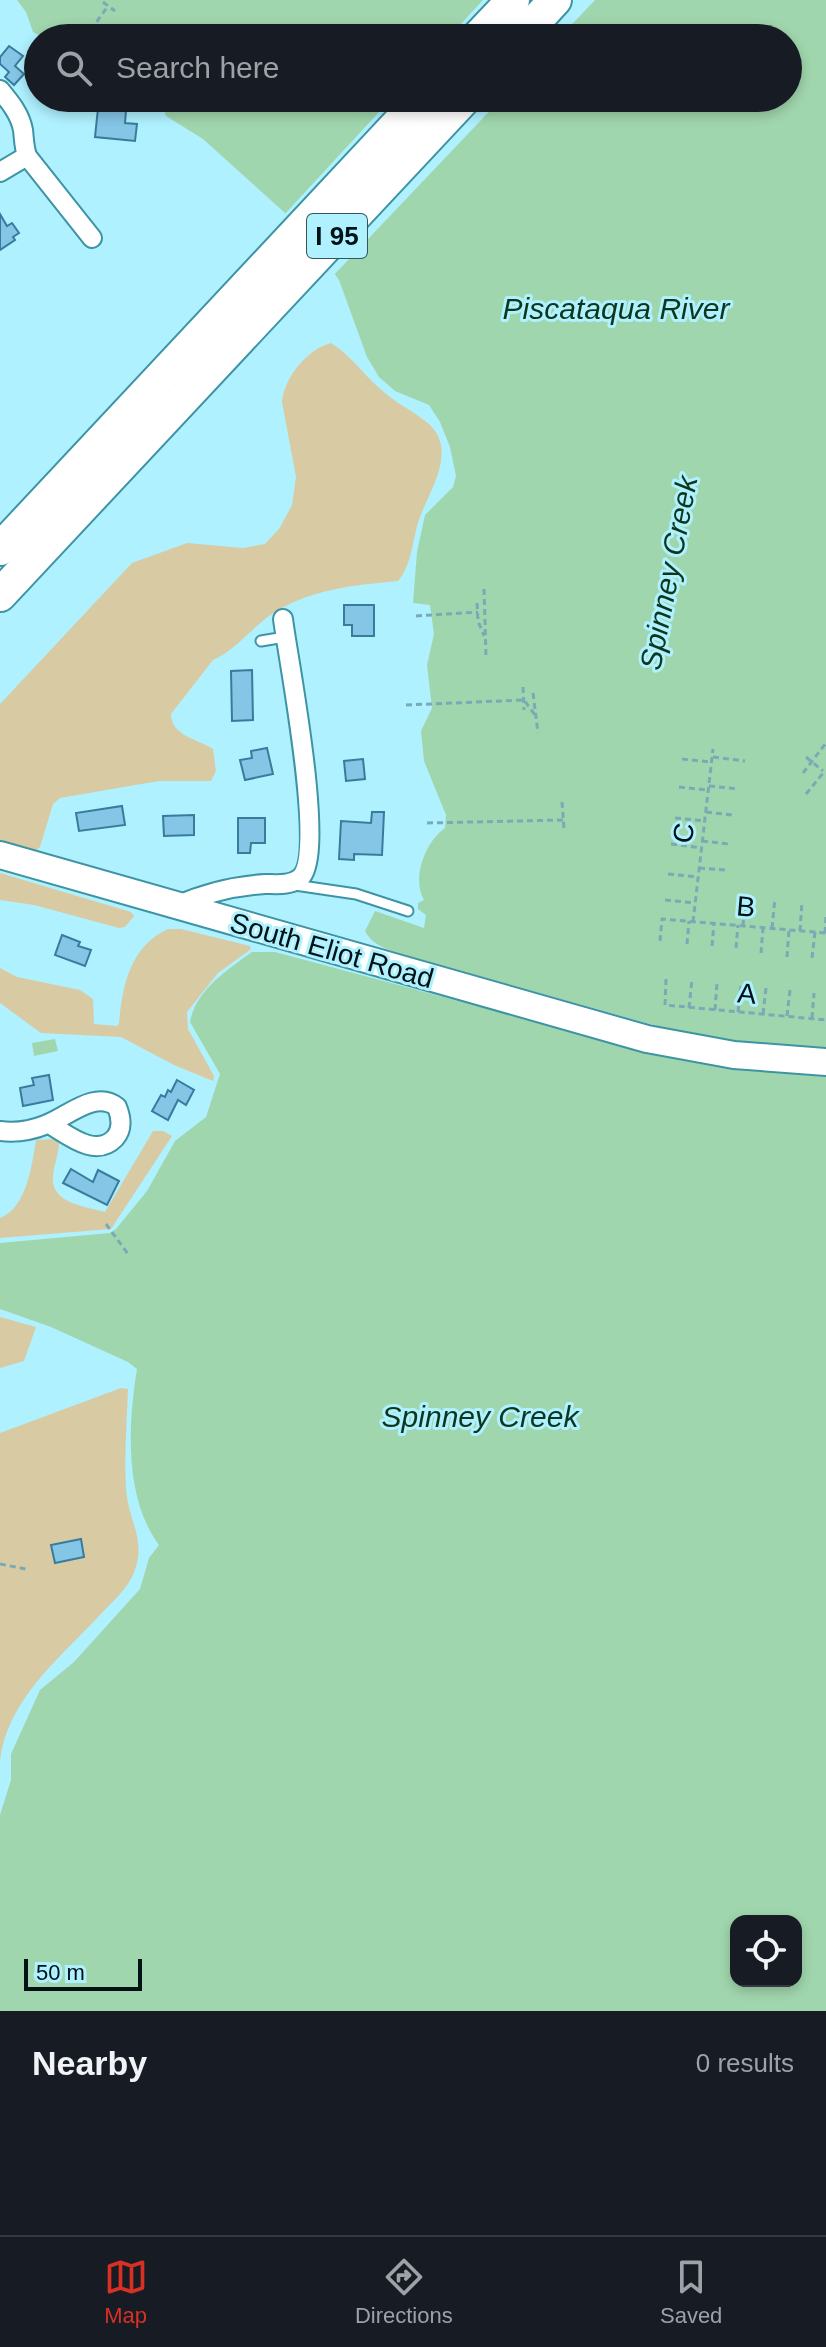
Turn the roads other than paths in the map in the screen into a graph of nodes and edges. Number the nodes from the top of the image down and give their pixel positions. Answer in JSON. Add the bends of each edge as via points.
{"nodes":[{"id":1,"x":513,"y":0,"type":"edge"},
{"id":2,"x":555,"y":0,"type":"edge"},
{"id":3,"x":490,"y":24,"type":"edge"},
{"id":4,"x":533,"y":24,"type":"edge"},
{"id":5,"x":0,"y":90,"type":"edge"},
{"id":6,"x":409,"y":112,"type":"edge"},
{"id":7,"x":452,"y":112,"type":"edge"},
{"id":8,"x":27,"y":156,"type":"junction"},
{"id":9,"x":0,"y":172,"type":"edge"},
{"id":10,"x":92,"y":238,"type":"dead end"},
{"id":11,"x":0,"y":549,"type":"edge"},
{"id":12,"x":0,"y":595,"type":"edge"},
{"id":13,"x":284,"y":628,"type":"joint"},
{"id":14,"x":261,"y":641,"type":"dead end"},
{"id":15,"x":0,"y":855,"type":"edge"},
{"id":16,"x":287,"y":884,"type":"junction"},
{"id":17,"x":176,"y":906,"type":"junction"},
{"id":18,"x":408,"y":911,"type":"dead end"},
{"id":19,"x":826,"y":1062,"type":"edge"},
{"id":20,"x":49,"y":1124,"type":"dead end"},
{"id":21,"x":0,"y":1131,"type":"edge"}],
"edges":[{"from":1,"to":3,"type":"highway"},
{"from":2,"to":4,"type":"highway"},
{"from":5,"to":8,"type":"street","via":[[17,112]]},
{"from":6,"to":11,"type":"highway","number":"I 95"},
{"from":7,"to":12,"type":"highway","number":"I 95"},
{"from":8,"to":9,"type":"street"},
{"from":8,"to":10,"type":"street"},
{"from":13,"to":14,"type":"lane"},
{"from":13,"to":16,"type":"street","via":[[310,809],[307,865],[300,878]]},
{"from":15,"to":17,"type":"main road","name":"South Eliot Road"},
{"from":16,"to":17,"type":"street","via":[[219,890]]},
{"from":16,"to":18,"type":"lane","via":[[342,891]]},
{"from":17,"to":19,"type":"main road","name":"South Eliot Road","via":[[665,1044]]},
{"from":20,"to":21,"type":"street"}]}
